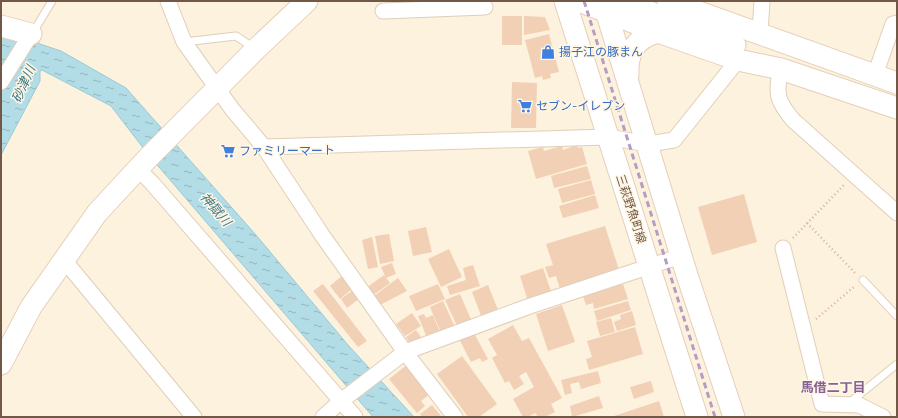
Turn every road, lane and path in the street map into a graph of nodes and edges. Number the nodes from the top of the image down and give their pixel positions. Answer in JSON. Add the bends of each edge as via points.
{"nodes":[{"id":1,"x":52,"y":1,"type":"edge"},
{"id":2,"x":168,"y":1,"type":"edge"},
{"id":3,"x":565,"y":1,"type":"edge"},
{"id":4,"x":580,"y":1,"type":"edge"},
{"id":5,"x":762,"y":1,"type":"edge"},
{"id":6,"x":307,"y":2,"type":"edge"},
{"id":7,"x":673,"y":2,"type":"edge"},
{"id":8,"x":607,"y":3,"type":"edge"},
{"id":9,"x":469,"y":4,"type":"edge"},
{"id":10,"x":485,"y":7,"type":"dead end"},
{"id":11,"x":383,"y":11,"type":"dead end"},
{"id":12,"x":897,"y":23,"type":"edge"},
{"id":13,"x":1,"y":26,"type":"edge"},
{"id":14,"x":658,"y":32,"type":"junction"},
{"id":15,"x":760,"y":33,"type":"junction"},
{"id":16,"x":31,"y":34,"type":"junction"},
{"id":17,"x":184,"y":42,"type":"junction"},
{"id":18,"x":256,"y":49,"type":"junction"},
{"id":19,"x":738,"y":60,"type":"junction"},
{"id":20,"x":781,"y":69,"type":"junction"},
{"id":21,"x":875,"y":75,"type":"junction"},
{"id":22,"x":628,"y":81,"type":"junction"},
{"id":23,"x":1,"y":82,"type":"edge"},
{"id":24,"x":897,"y":83,"type":"edge"},
{"id":25,"x":217,"y":89,"type":"junction"},
{"id":26,"x":897,"y":108,"type":"edge"},
{"id":27,"x":608,"y":137,"type":"junction"},
{"id":28,"x":648,"y":144,"type":"junction"},
{"id":29,"x":264,"y":147,"type":"junction"},
{"id":30,"x":142,"y":164,"type":"junction"},
{"id":31,"x":854,"y":175,"type":"junction"},
{"id":32,"x":897,"y":213,"type":"edge"},
{"id":33,"x":807,"y":223,"type":"junction"},
{"id":34,"x":783,"y":248,"type":"joint"},
{"id":35,"x":681,"y":256,"type":"junction"},
{"id":36,"x":64,"y":260,"type":"junction"},
{"id":37,"x":650,"y":266,"type":"junction"},
{"id":38,"x":863,"y":280,"type":"junction"},
{"id":39,"x":897,"y":316,"type":"edge"},
{"id":40,"x":804,"y":330,"type":"junction"},
{"id":41,"x":405,"y":352,"type":"junction"},
{"id":42,"x":1,"y":364,"type":"edge"},
{"id":43,"x":897,"y":364,"type":"edge"},
{"id":44,"x":341,"y":401,"type":"junction"},
{"id":45,"x":847,"y":404,"type":"junction"},
{"id":46,"x":194,"y":417,"type":"edge"},
{"id":47,"x":323,"y":417,"type":"edge"},
{"id":48,"x":355,"y":417,"type":"edge"},
{"id":49,"x":455,"y":417,"type":"edge"},
{"id":50,"x":697,"y":417,"type":"edge"},
{"id":51,"x":734,"y":417,"type":"edge"},
{"id":52,"x":884,"y":417,"type":"edge"}],
"edges":[{"from":1,"to":16,"type":"lane"},
{"from":2,"to":17,"type":"street"},
{"from":3,"to":27,"type":"street","name":"三萩野魚町線"},
{"from":4,"to":8,"type":"street"},
{"from":5,"to":15,"type":"street"},
{"from":6,"to":18,"type":"street"},
{"from":7,"to":15,"type":"street"},
{"from":8,"to":14,"type":"street"},
{"from":8,"to":20,"type":"street","via":[[726,40]]},
{"from":8,"to":22,"type":"street"},
{"from":9,"to":10,"type":"street"},
{"from":9,"to":11,"type":"street"},
{"from":12,"to":21,"type":"street","via":[[893,24]]},
{"from":13,"to":16,"type":"street"},
{"from":14,"to":19,"type":"street"},
{"from":14,"to":22,"type":"street","via":[[640,40],[631,51]]},
{"from":15,"to":21,"type":"street"},
{"from":16,"to":23,"type":"street"},
{"from":17,"to":18,"type":"lane","via":[[236,36]]},
{"from":17,"to":25,"type":"street"},
{"from":18,"to":25,"type":"street"},
{"from":19,"to":20,"type":"street"},
{"from":19,"to":28,"type":"street","via":[[674,140]]},
{"from":20,"to":26,"type":"street"},
{"from":20,"to":31,"type":"street","via":[[777,93],[784,110]]},
{"from":21,"to":24,"type":"street"},
{"from":22,"to":28,"type":"street"},
{"from":25,"to":29,"type":"street"},
{"from":25,"to":30,"type":"street"},
{"from":27,"to":28,"type":"street"},
{"from":27,"to":29,"type":"street"},
{"from":27,"to":37,"type":"street","name":"三萩野魚町線"},
{"from":28,"to":35,"type":"street"},
{"from":29,"to":41,"type":"street","via":[[322,235]]},
{"from":30,"to":36,"type":"street","via":[[97,213]]},
{"from":30,"to":44,"type":"street","via":[[152,183]]},
{"from":31,"to":32,"type":"street"},
{"from":31,"to":33,"type":"path"},
{"from":33,"to":34,"type":"path"},
{"from":33,"to":38,"type":"path"},
{"from":34,"to":40,"type":"street"},
{"from":35,"to":37,"type":"street"},
{"from":35,"to":51,"type":"street"},
{"from":36,"to":42,"type":"street","via":[[31,307]]},
{"from":36,"to":46,"type":"street"},
{"from":37,"to":41,"type":"street","via":[[530,306]]},
{"from":37,"to":50,"type":"street","name":"三萩野魚町線"},
{"from":38,"to":39,"type":"lane"},
{"from":38,"to":40,"type":"path"},
{"from":40,"to":45,"type":"street","via":[[822,404]]},
{"from":41,"to":44,"type":"street"},
{"from":41,"to":49,"type":"street"},
{"from":43,"to":45,"type":"lane"},
{"from":44,"to":47,"type":"street"},
{"from":44,"to":48,"type":"street"},
{"from":45,"to":52,"type":"street","via":[[859,405]]}]}
